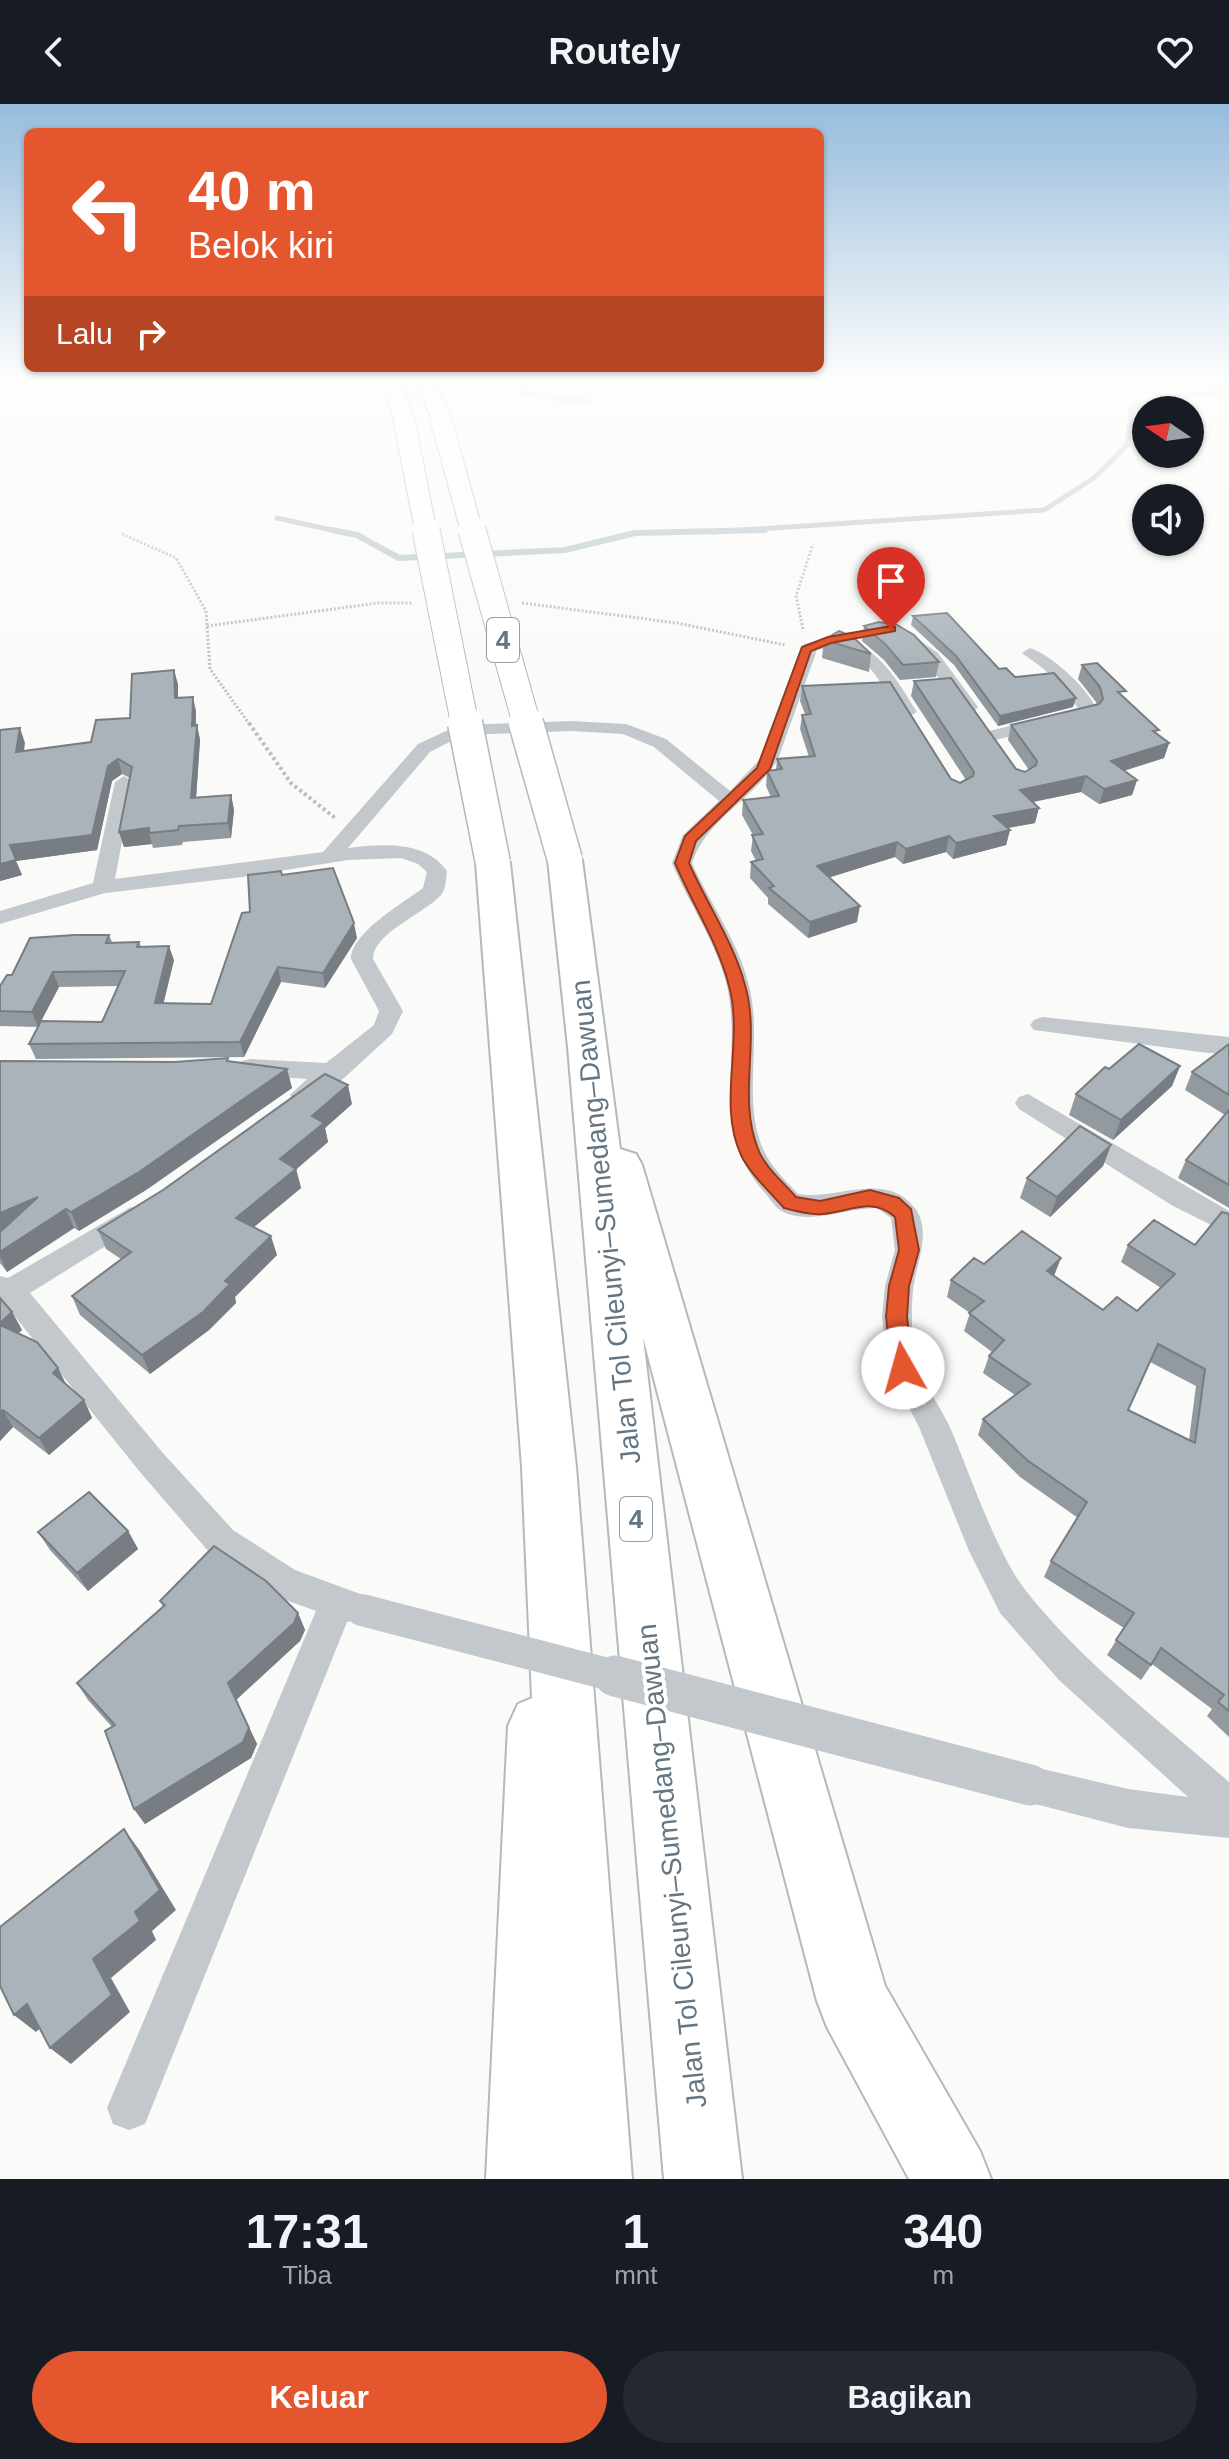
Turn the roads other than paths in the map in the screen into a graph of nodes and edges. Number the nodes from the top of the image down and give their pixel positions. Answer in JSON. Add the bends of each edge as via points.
{"nodes":[{"id":1,"x":415,"y":475,"type":"edge"},
{"id":2,"x":456,"y":475,"type":"edge"},
{"id":3,"x":900,"y":630,"type":"edge"},
{"id":4,"x":868,"y":633,"type":"edge"},
{"id":5,"x":837,"y":640,"type":"junction"},
{"id":6,"x":1030,"y":653,"type":"dead end"},
{"id":7,"x":917,"y":727,"type":"edge"},
{"id":8,"x":124,"y":782,"type":"dead end"},
{"id":9,"x":731,"y":800,"type":"junction"},
{"id":10,"x":329,"y":857,"type":"junction"},
{"id":11,"x":103,"y":887,"type":"junction"},
{"id":12,"x":0,"y":918,"type":"edge"},
{"id":13,"x":1042,"y":1025,"type":"dead end"},
{"id":14,"x":1229,"y":1045,"type":"edge"},
{"id":15,"x":588,"y":1047,"type":"junction"},
{"id":16,"x":224,"y":1066,"type":"edge"},
{"id":17,"x":335,"y":1072,"type":"junction"},
{"id":18,"x":1028,"y":1103,"type":"dead end"},
{"id":19,"x":284,"y":1110,"type":"edge"},
{"id":20,"x":146,"y":1208,"type":"edge"},
{"id":21,"x":1229,"y":1224,"type":"edge"},
{"id":22,"x":5,"y":1288,"type":"edge"},
{"id":23,"x":549,"y":1467,"type":"junction"},
{"id":24,"x":350,"y":1607,"type":"junction"},
{"id":25,"x":1229,"y":1808,"type":"edge"},
{"id":26,"x":1229,"y":1818,"type":"edge"},
{"id":27,"x":129,"y":2108,"type":"dead end"},
{"id":28,"x":525,"y":2179,"type":"edge"},
{"id":29,"x":593,"y":2179,"type":"edge"},
{"id":30,"x":703,"y":2179,"type":"edge"},
{"id":31,"x":952,"y":2179,"type":"edge"}],
"edges":[{"from":1,"to":23,"type":"highway","number":"4","bridge":true,"via":[[493,863]]},
{"from":2,"to":15,"type":"highway","name":"Jalan Tol Cileunyi–Sumedang–Dawuan","number":"4","bridge":true,"via":[[565,860]]},
{"from":3,"to":6,"type":"street","via":[[932,657],[945,684],[995,741],[1088,712],[1054,669]]},
{"from":4,"to":5,"type":"street"},
{"from":5,"to":7,"type":"street","via":[[858,647],[901,688]]},
{"from":5,"to":9,"type":"street","via":[[806,649],[769,759]]},
{"from":8,"to":11,"type":"street"},
{"from":9,"to":10,"type":"street","via":[[660,743],[626,729],[459,730],[424,748]]},
{"from":9,"to":25,"type":"street","via":[[690,839],[682,863],[720,936],[737,985],[743,1012],[740,1117],[750,1154],[790,1203],[820,1208],[870,1197],[892,1203],[904,1214],[909,1250],[897,1317],[903,1368],[1012,1601],[1072,1667]]},
{"from":10,"to":11,"type":"street"},
{"from":10,"to":17,"type":"street","via":[[398,852],[420,856],[437,871],[433,891],[422,903],[373,936],[362,951],[391,1011],[384,1029]]},
{"from":11,"to":12,"type":"street"},
{"from":13,"to":14,"type":"street"},
{"from":15,"to":30,"type":"highway","name":"Jalan Tol Cileunyi–Sumedang–Dawuan","number":"4"},
{"from":15,"to":31,"type":"highway","via":[[853,2001]]},
{"from":16,"to":17,"type":"street"},
{"from":17,"to":19,"type":"street"},
{"from":18,"to":21,"type":"street"},
{"from":20,"to":22,"type":"street"},
{"from":22,"to":24,"type":"street","via":[[221,1541],[284,1583]]},
{"from":23,"to":28,"type":"highway"},
{"from":23,"to":29,"type":"highway","number":"4"},
{"from":24,"to":26,"type":"street","bridge":true,"via":[[1117,1809]]},
{"from":24,"to":27,"type":"street"}]}
